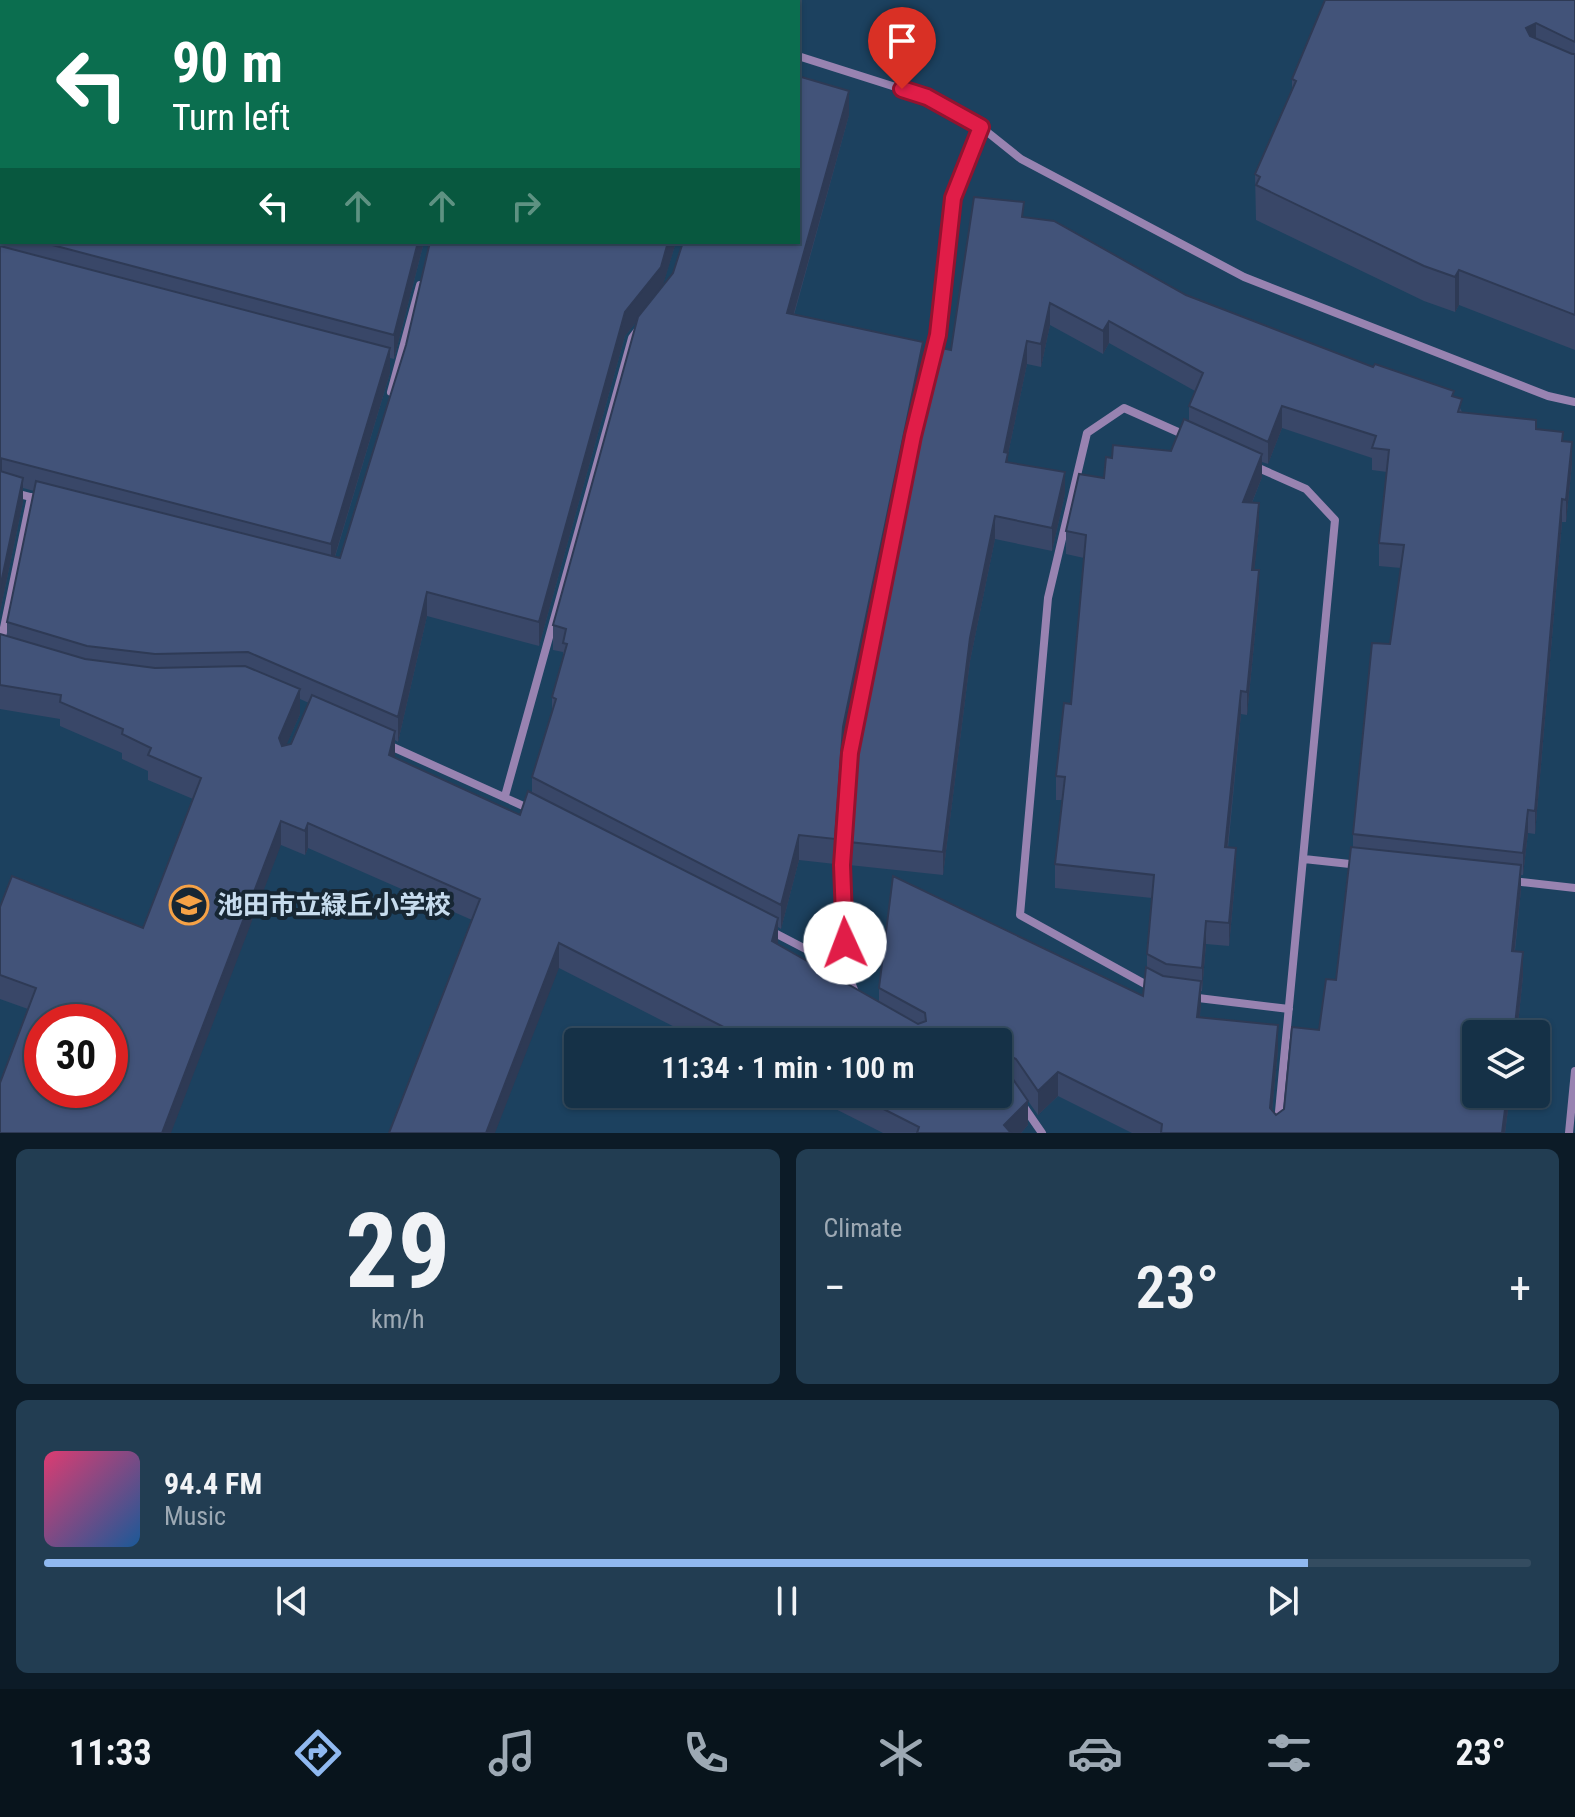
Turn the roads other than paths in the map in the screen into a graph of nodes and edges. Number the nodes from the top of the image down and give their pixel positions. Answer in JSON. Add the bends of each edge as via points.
{"nodes":[{"id":1,"x":800,"y":57,"type":"edge"},
{"id":2,"x":981,"y":127,"type":"junction"},
{"id":3,"x":424,"y":270,"type":"edge"},
{"id":4,"x":650,"y":317,"type":"edge"},
{"id":5,"x":383,"y":364,"type":"edge"},
{"id":6,"x":399,"y":368,"type":"junction"},
{"id":7,"x":390,"y":398,"type":"edge"},
{"id":8,"x":1575,"y":402,"type":"edge"},
{"id":9,"x":1194,"y":439,"type":"edge"},
{"id":10,"x":1250,"y":464,"type":"edge"},
{"id":11,"x":0,"y":489,"type":"edge"},
{"id":12,"x":31,"y":497,"type":"junction"},
{"id":13,"x":46,"y":501,"type":"edge"},
{"id":14,"x":0,"y":650,"type":"edge"},
{"id":15,"x":14,"y":656,"type":"edge"},
{"id":16,"x":379,"y":741,"type":"edge"},
{"id":17,"x":505,"y":796,"type":"junction"},
{"id":18,"x":547,"y":817,"type":"edge"},
{"id":19,"x":1304,"y":859,"type":"junction"},
{"id":20,"x":1366,"y":866,"type":"edge"},
{"id":21,"x":1505,"y":881,"type":"edge"},
{"id":22,"x":1575,"y":888,"type":"edge"},
{"id":23,"x":761,"y":926,"type":"edge"},
{"id":24,"x":846,"y":970,"type":"junction"},
{"id":25,"x":1164,"y":994,"type":"edge"},
{"id":26,"x":1180,"y":996,"type":"edge"},
{"id":27,"x":1289,"y":1009,"type":"junction"},
{"id":28,"x":864,"y":1013,"type":"edge"},
{"id":29,"x":1575,"y":1071,"type":"edge"},
{"id":30,"x":1019,"y":1099,"type":"edge"},
{"id":31,"x":1042,"y":1133,"type":"edge"},
{"id":32,"x":1277,"y":1133,"type":"edge"},
{"id":33,"x":1569,"y":1133,"type":"edge"}],
"edges":[{"from":1,"to":2,"type":"street","via":[[927,97]]},
{"from":2,"to":8,"type":"street","via":[[1021,159],[1244,277]]},
{"from":2,"to":24,"type":"street","via":[[953,198],[938,335],[850,753],[842,865]]},
{"from":3,"to":6,"type":"street"},
{"from":4,"to":17,"type":"street","via":[[632,338]]},
{"from":5,"to":6,"type":"street"},
{"from":6,"to":7,"type":"street"},
{"from":9,"to":25,"type":"street","via":[[1124,408],[1087,433],[1048,598],[1020,915]]},
{"from":10,"to":19,"type":"street","via":[[1306,489],[1335,520]]},
{"from":11,"to":12,"type":"street"},
{"from":12,"to":13,"type":"street"},
{"from":12,"to":14,"type":"street"},
{"from":14,"to":15,"type":"street"},
{"from":16,"to":17,"type":"street"},
{"from":17,"to":18,"type":"street"},
{"from":19,"to":20,"type":"street"},
{"from":19,"to":27,"type":"street"},
{"from":21,"to":22,"type":"street"},
{"from":23,"to":24,"type":"street"},
{"from":24,"to":28,"type":"street"},
{"from":26,"to":27,"type":"street"},
{"from":27,"to":32,"type":"street"},
{"from":29,"to":33,"type":"street"},
{"from":30,"to":31,"type":"street"}]}
